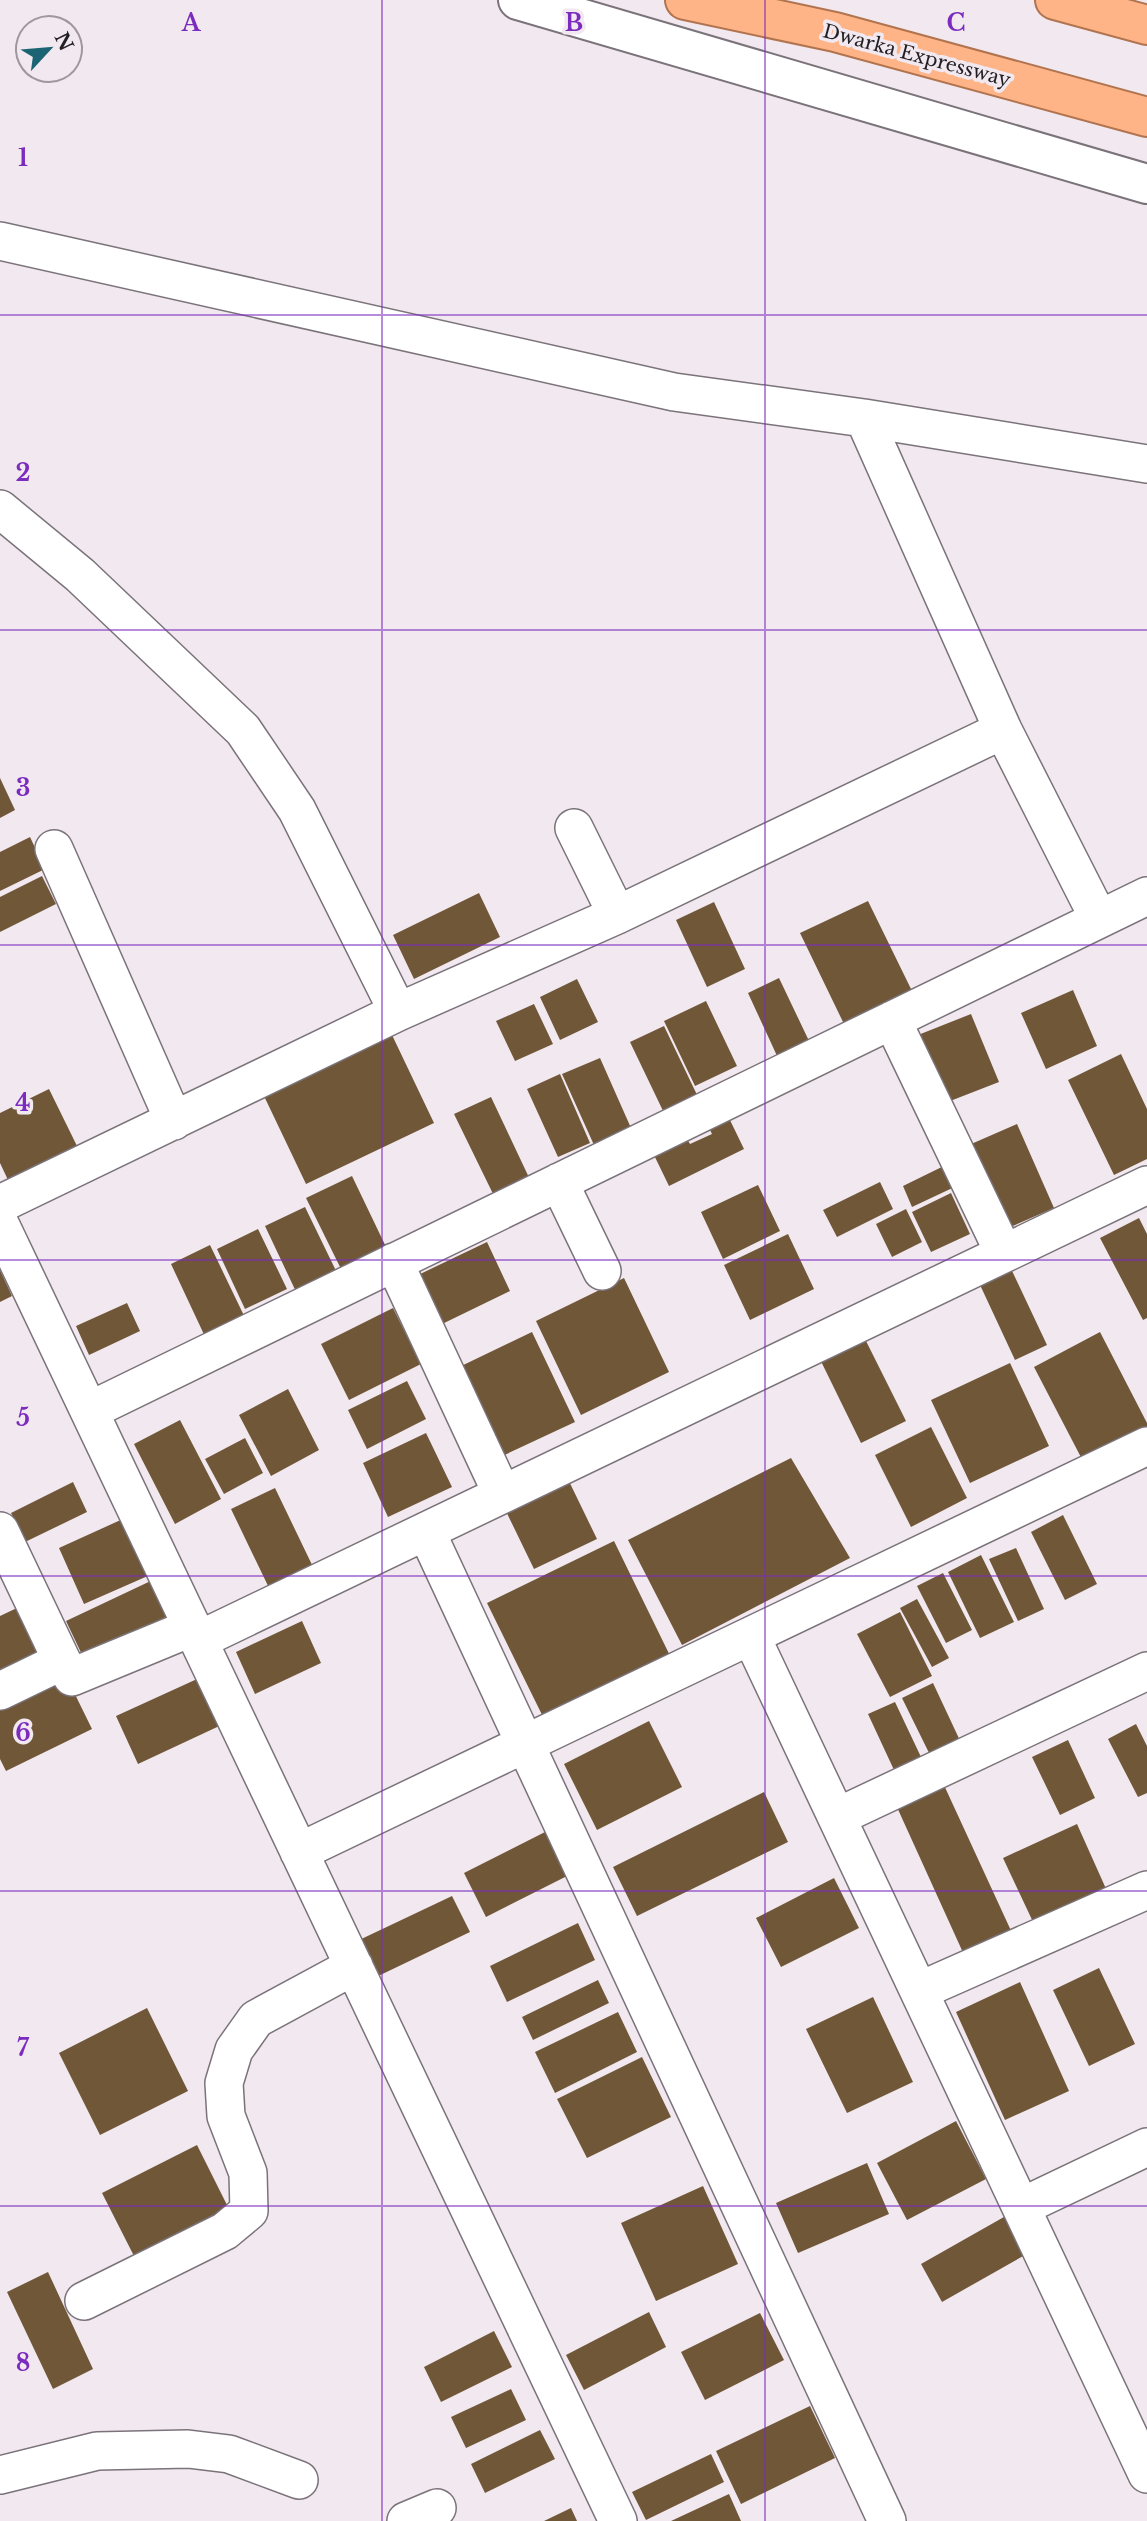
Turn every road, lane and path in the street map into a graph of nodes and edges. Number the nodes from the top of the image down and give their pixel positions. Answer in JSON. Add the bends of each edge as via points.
{"nodes":[{"id":1,"x":518,"y":0,"type":"edge"},
{"id":2,"x":685,"y":0,"type":"edge"},
{"id":3,"x":1055,"y":0,"type":"edge"},
{"id":4,"x":1147,"y":24,"type":"edge"},
{"id":5,"x":1147,"y":117,"type":"edge"},
{"id":6,"x":1147,"y":184,"type":"edge"},
{"id":7,"x":0,"y":241,"type":"edge"},
{"id":8,"x":864,"y":418,"type":"junction"},
{"id":9,"x":1147,"y":464,"type":"edge"},
{"id":10,"x":0,"y":509,"type":"edge"},
{"id":11,"x":1003,"y":730,"type":"junction"},
{"id":12,"x":574,"y":828,"type":"dead end"},
{"id":13,"x":54,"y":849,"type":"dead end"},
{"id":14,"x":1147,"y":896,"type":"edge"},
{"id":15,"x":617,"y":915,"type":"junction"},
{"id":16,"x":1099,"y":919,"type":"junction"},
{"id":17,"x":398,"y":1013,"type":"junction"},
{"id":18,"x":892,"y":1020,"type":"junction"},
{"id":19,"x":174,"y":1122,"type":"junction"},
{"id":20,"x":559,"y":1182,"type":"junction"},
{"id":21,"x":1147,"y":1185,"type":"edge"},
{"id":22,"x":0,"y":1204,"type":"edge"},
{"id":23,"x":0,"y":1224,"type":"edge"},
{"id":24,"x":1004,"y":1253,"type":"junction"},
{"id":25,"x":394,"y":1262,"type":"junction"},
{"id":26,"x":602,"y":1271,"type":"dead end"},
{"id":27,"x":91,"y":1410,"type":"junction"},
{"id":28,"x":1147,"y":1446,"type":"edge"},
{"id":29,"x":502,"y":1494,"type":"junction"},
{"id":30,"x":0,"y":1531,"type":"edge"},
{"id":31,"x":426,"y":1531,"type":"junction"},
{"id":32,"x":196,"y":1633,"type":"junction"},
{"id":33,"x":751,"y":1636,"type":"junction"},
{"id":34,"x":62,"y":1661,"type":"junction"},
{"id":35,"x":1147,"y":1671,"type":"edge"},
{"id":36,"x":0,"y":1691,"type":"edge"},
{"id":37,"x":525,"y":1744,"type":"junction"},
{"id":38,"x":837,"y":1817,"type":"junction"},
{"id":39,"x":299,"y":1852,"type":"junction"},
{"id":40,"x":1147,"y":1889,"type":"edge"},
{"id":41,"x":354,"y":1966,"type":"junction"},
{"id":42,"x":919,"y":1991,"type":"junction"},
{"id":43,"x":1147,"y":2147,"type":"edge"},
{"id":44,"x":1021,"y":2207,"type":"junction"},
{"id":45,"x":84,"y":2301,"type":"dead end"},
{"id":46,"x":1138,"y":2430,"type":"edge"},
{"id":47,"x":1147,"y":2474,"type":"edge"},
{"id":48,"x":0,"y":2475,"type":"edge"},
{"id":49,"x":299,"y":2480,"type":"dead end"},
{"id":50,"x":618,"y":2521,"type":"edge"},
{"id":51,"x":887,"y":2521,"type":"edge"}],
"edges":[{"from":1,"to":6,"type":"street"},
{"from":2,"to":5,"type":"highway","name":"Dwarka Expressway","via":[[835,32]]},
{"from":3,"to":4,"type":"highway"},
{"from":7,"to":8,"type":"street","via":[[674,392]]},
{"from":8,"to":9,"type":"street"},
{"from":8,"to":11,"type":"street"},
{"from":10,"to":17,"type":"street","via":[[80,575],[243,730],[297,810]]},
{"from":11,"to":15,"type":"street"},
{"from":11,"to":16,"type":"street"},
{"from":12,"to":15,"type":"street"},
{"from":13,"to":19,"type":"street"},
{"from":14,"to":16,"type":"street"},
{"from":15,"to":17,"type":"street"},
{"from":16,"to":18,"type":"street"},
{"from":17,"to":19,"type":"street"},
{"from":18,"to":20,"type":"street"},
{"from":18,"to":24,"type":"street"},
{"from":19,"to":22,"type":"street"},
{"from":20,"to":25,"type":"street"},
{"from":20,"to":26,"type":"street"},
{"from":21,"to":24,"type":"street"},
{"from":23,"to":27,"type":"street"},
{"from":24,"to":29,"type":"street"},
{"from":25,"to":27,"type":"street"},
{"from":25,"to":29,"type":"street"},
{"from":27,"to":32,"type":"street"},
{"from":28,"to":33,"type":"street"},
{"from":29,"to":31,"type":"street"},
{"from":30,"to":34,"type":"street"},
{"from":31,"to":32,"type":"street"},
{"from":31,"to":37,"type":"street"},
{"from":32,"to":34,"type":"street","via":[[72,1677]]},
{"from":32,"to":39,"type":"street"},
{"from":33,"to":37,"type":"street"},
{"from":33,"to":38,"type":"street"},
{"from":34,"to":36,"type":"street"},
{"from":35,"to":38,"type":"street"},
{"from":37,"to":39,"type":"street"},
{"from":37,"to":51,"type":"street"},
{"from":38,"to":42,"type":"street"},
{"from":39,"to":41,"type":"street"},
{"from":40,"to":42,"type":"street"},
{"from":41,"to":45,"type":"street","via":[[256,2018],[234,2050],[224,2083],[226,2116],[248,2173],[249,2211],[225,2231]]},
{"from":41,"to":50,"type":"street"},
{"from":42,"to":44,"type":"street"},
{"from":43,"to":44,"type":"street"},
{"from":44,"to":46,"type":"street"},
{"from":46,"to":47,"type":"street"},
{"from":48,"to":49,"type":"street","via":[[97,2451],[188,2449],[229,2454]]}]}
